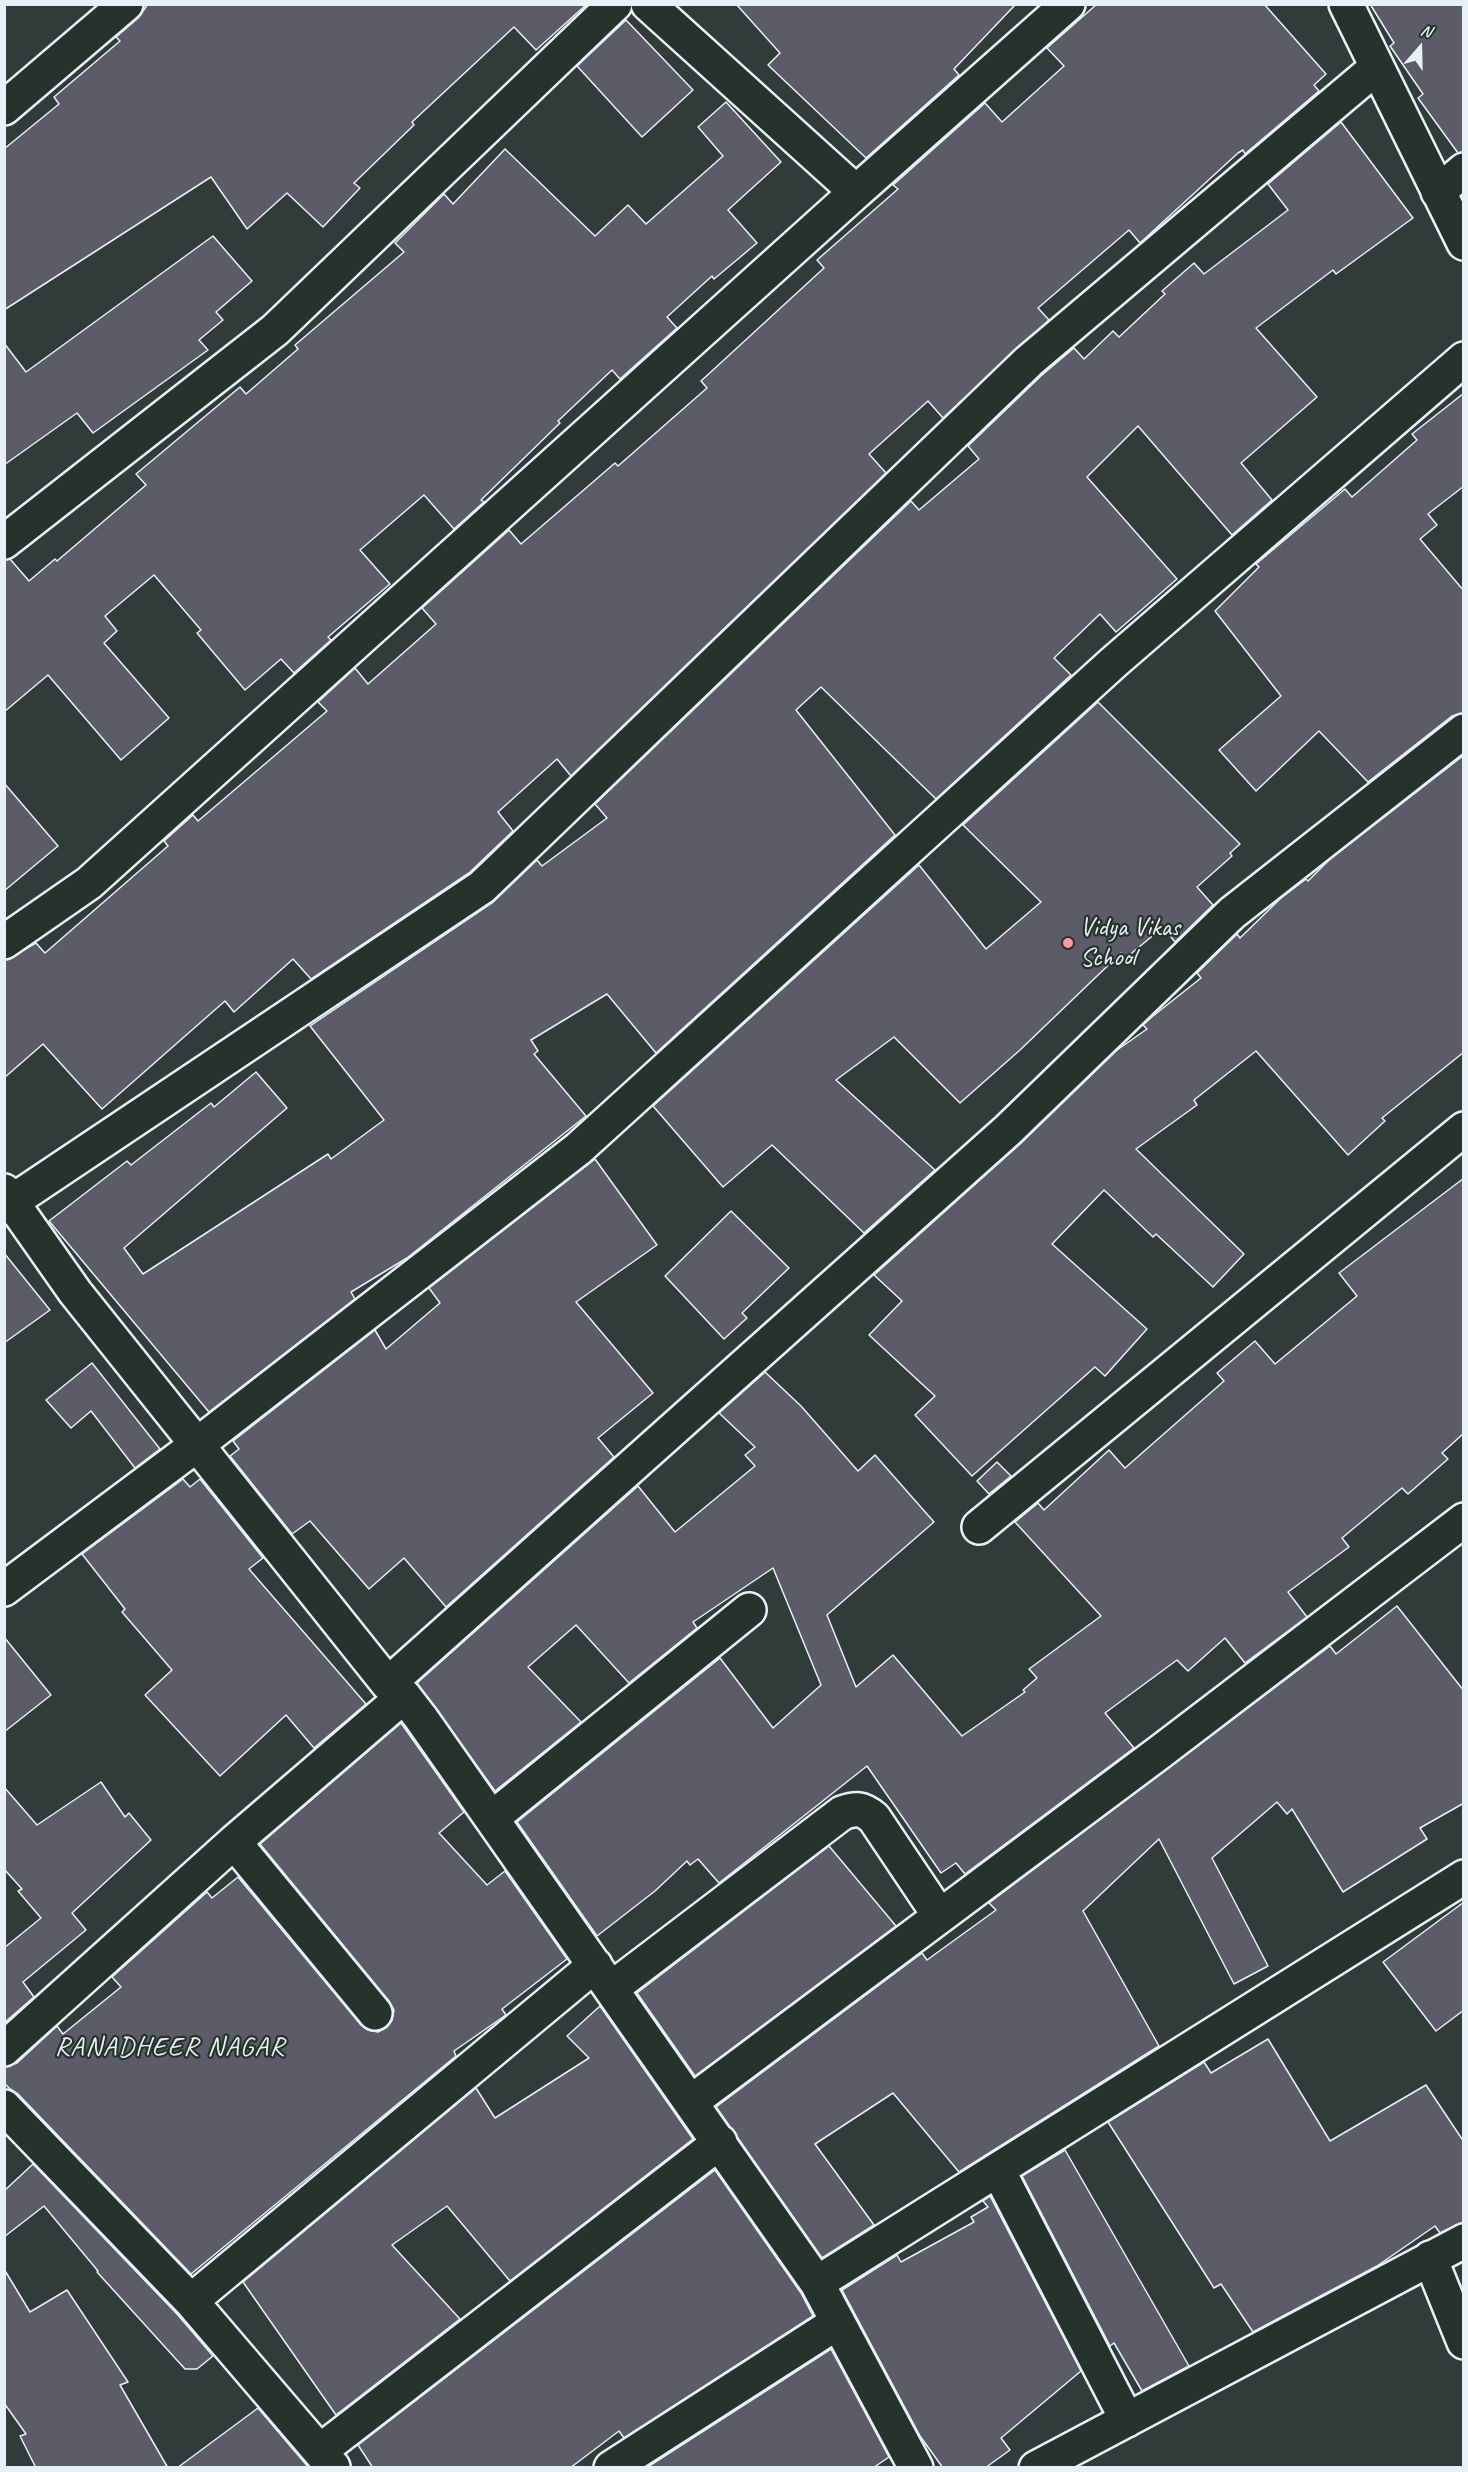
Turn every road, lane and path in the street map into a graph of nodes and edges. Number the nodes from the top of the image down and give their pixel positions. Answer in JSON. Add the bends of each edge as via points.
{"nodes":[{"id":1,"x":126,"y":4,"type":"edge"},
{"id":2,"x":615,"y":4,"type":"edge"},
{"id":3,"x":648,"y":4,"type":"edge"},
{"id":4,"x":1068,"y":4,"type":"edge"},
{"id":5,"x":1346,"y":4,"type":"edge"},
{"id":6,"x":1377,"y":67,"type":"junction"},
{"id":7,"x":4,"y":108,"type":"edge"},
{"id":8,"x":1464,"y":170,"type":"edge"},
{"id":9,"x":856,"y":192,"type":"junction"},
{"id":10,"x":1438,"y":192,"type":"junction"},
{"id":11,"x":1464,"y":243,"type":"edge"},
{"id":12,"x":1464,"y":359,"type":"edge"},
{"id":13,"x":4,"y":542,"type":"edge"},
{"id":14,"x":1464,"y":730,"type":"edge"},
{"id":15,"x":4,"y":942,"type":"edge"},
{"id":16,"x":1464,"y":1129,"type":"edge"},
{"id":17,"x":7,"y":1200,"type":"edge"},
{"id":18,"x":198,"y":1444,"type":"junction"},
{"id":19,"x":1464,"y":1520,"type":"edge"},
{"id":20,"x":979,"y":1527,"type":"dead end"},
{"id":21,"x":4,"y":1589,"type":"edge"},
{"id":22,"x":749,"y":1611,"type":"dead end"},
{"id":23,"x":396,"y":1690,"type":"junction"},
{"id":24,"x":492,"y":1818,"type":"junction"},
{"id":25,"x":234,"y":1842,"type":"junction"},
{"id":26,"x":1464,"y":1877,"type":"edge"},
{"id":27,"x":939,"y":1916,"type":"junction"},
{"id":28,"x":604,"y":1976,"type":"junction"},
{"id":29,"x":375,"y":2013,"type":"dead end"},
{"id":30,"x":4,"y":2049,"type":"edge"},
{"id":31,"x":691,"y":2102,"type":"junction"},
{"id":32,"x":4,"y":2108,"type":"edge"},
{"id":33,"x":720,"y":2142,"type":"junction"},
{"id":34,"x":998,"y":2170,"type":"junction"},
{"id":35,"x":1464,"y":2241,"type":"edge"},
{"id":36,"x":1430,"y":2258,"type":"junction"},
{"id":37,"x":818,"y":2283,"type":"junction"},
{"id":38,"x":191,"y":2301,"type":"junction"},
{"id":39,"x":838,"y":2322,"type":"junction"},
{"id":40,"x":1464,"y":2342,"type":"edge"},
{"id":41,"x":1127,"y":2420,"type":"junction"},
{"id":42,"x":327,"y":2459,"type":"edge"},
{"id":43,"x":611,"y":2468,"type":"edge"},
{"id":44,"x":916,"y":2468,"type":"edge"},
{"id":45,"x":1036,"y":2468,"type":"edge"}],
"edges":[{"from":1,"to":7,"type":"street"},
{"from":2,"to":13,"type":"street","via":[[275,330]]},
{"from":3,"to":9,"type":"street"},
{"from":4,"to":9,"type":"street"},
{"from":5,"to":6,"type":"street"},
{"from":6,"to":10,"type":"street"},
{"from":6,"to":17,"type":"street","via":[[1029,361],[482,887]]},
{"from":8,"to":10,"type":"street"},
{"from":9,"to":15,"type":"street","via":[[89,883]]},
{"from":10,"to":11,"type":"street"},
{"from":12,"to":18,"type":"street","via":[[1114,662],[578,1149]]},
{"from":14,"to":23,"type":"street","via":[[1233,913],[1008,1130]]},
{"from":16,"to":20,"type":"street"},
{"from":17,"to":18,"type":"street","via":[[75,1292]]},
{"from":18,"to":21,"type":"street"},
{"from":18,"to":23,"type":"street"},
{"from":19,"to":27,"type":"street"},
{"from":22,"to":24,"type":"street"},
{"from":23,"to":24,"type":"street"},
{"from":23,"to":25,"type":"street"},
{"from":24,"to":28,"type":"street"},
{"from":25,"to":29,"type":"street"},
{"from":25,"to":30,"type":"street"},
{"from":26,"to":34,"type":"street"},
{"from":27,"to":28,"type":"street","via":[[874,1818],[855,1809],[842,1814]]},
{"from":27,"to":31,"type":"street"},
{"from":28,"to":31,"type":"street"},
{"from":28,"to":38,"type":"street"},
{"from":31,"to":33,"type":"street"},
{"from":32,"to":38,"type":"street"},
{"from":33,"to":37,"type":"street"},
{"from":33,"to":42,"type":"street"},
{"from":34,"to":37,"type":"street"},
{"from":34,"to":41,"type":"street"},
{"from":35,"to":36,"type":"street"},
{"from":36,"to":40,"type":"street"},
{"from":36,"to":41,"type":"street"},
{"from":37,"to":39,"type":"street"},
{"from":38,"to":42,"type":"street"},
{"from":39,"to":43,"type":"street"},
{"from":39,"to":44,"type":"street"},
{"from":41,"to":45,"type":"street"}]}
